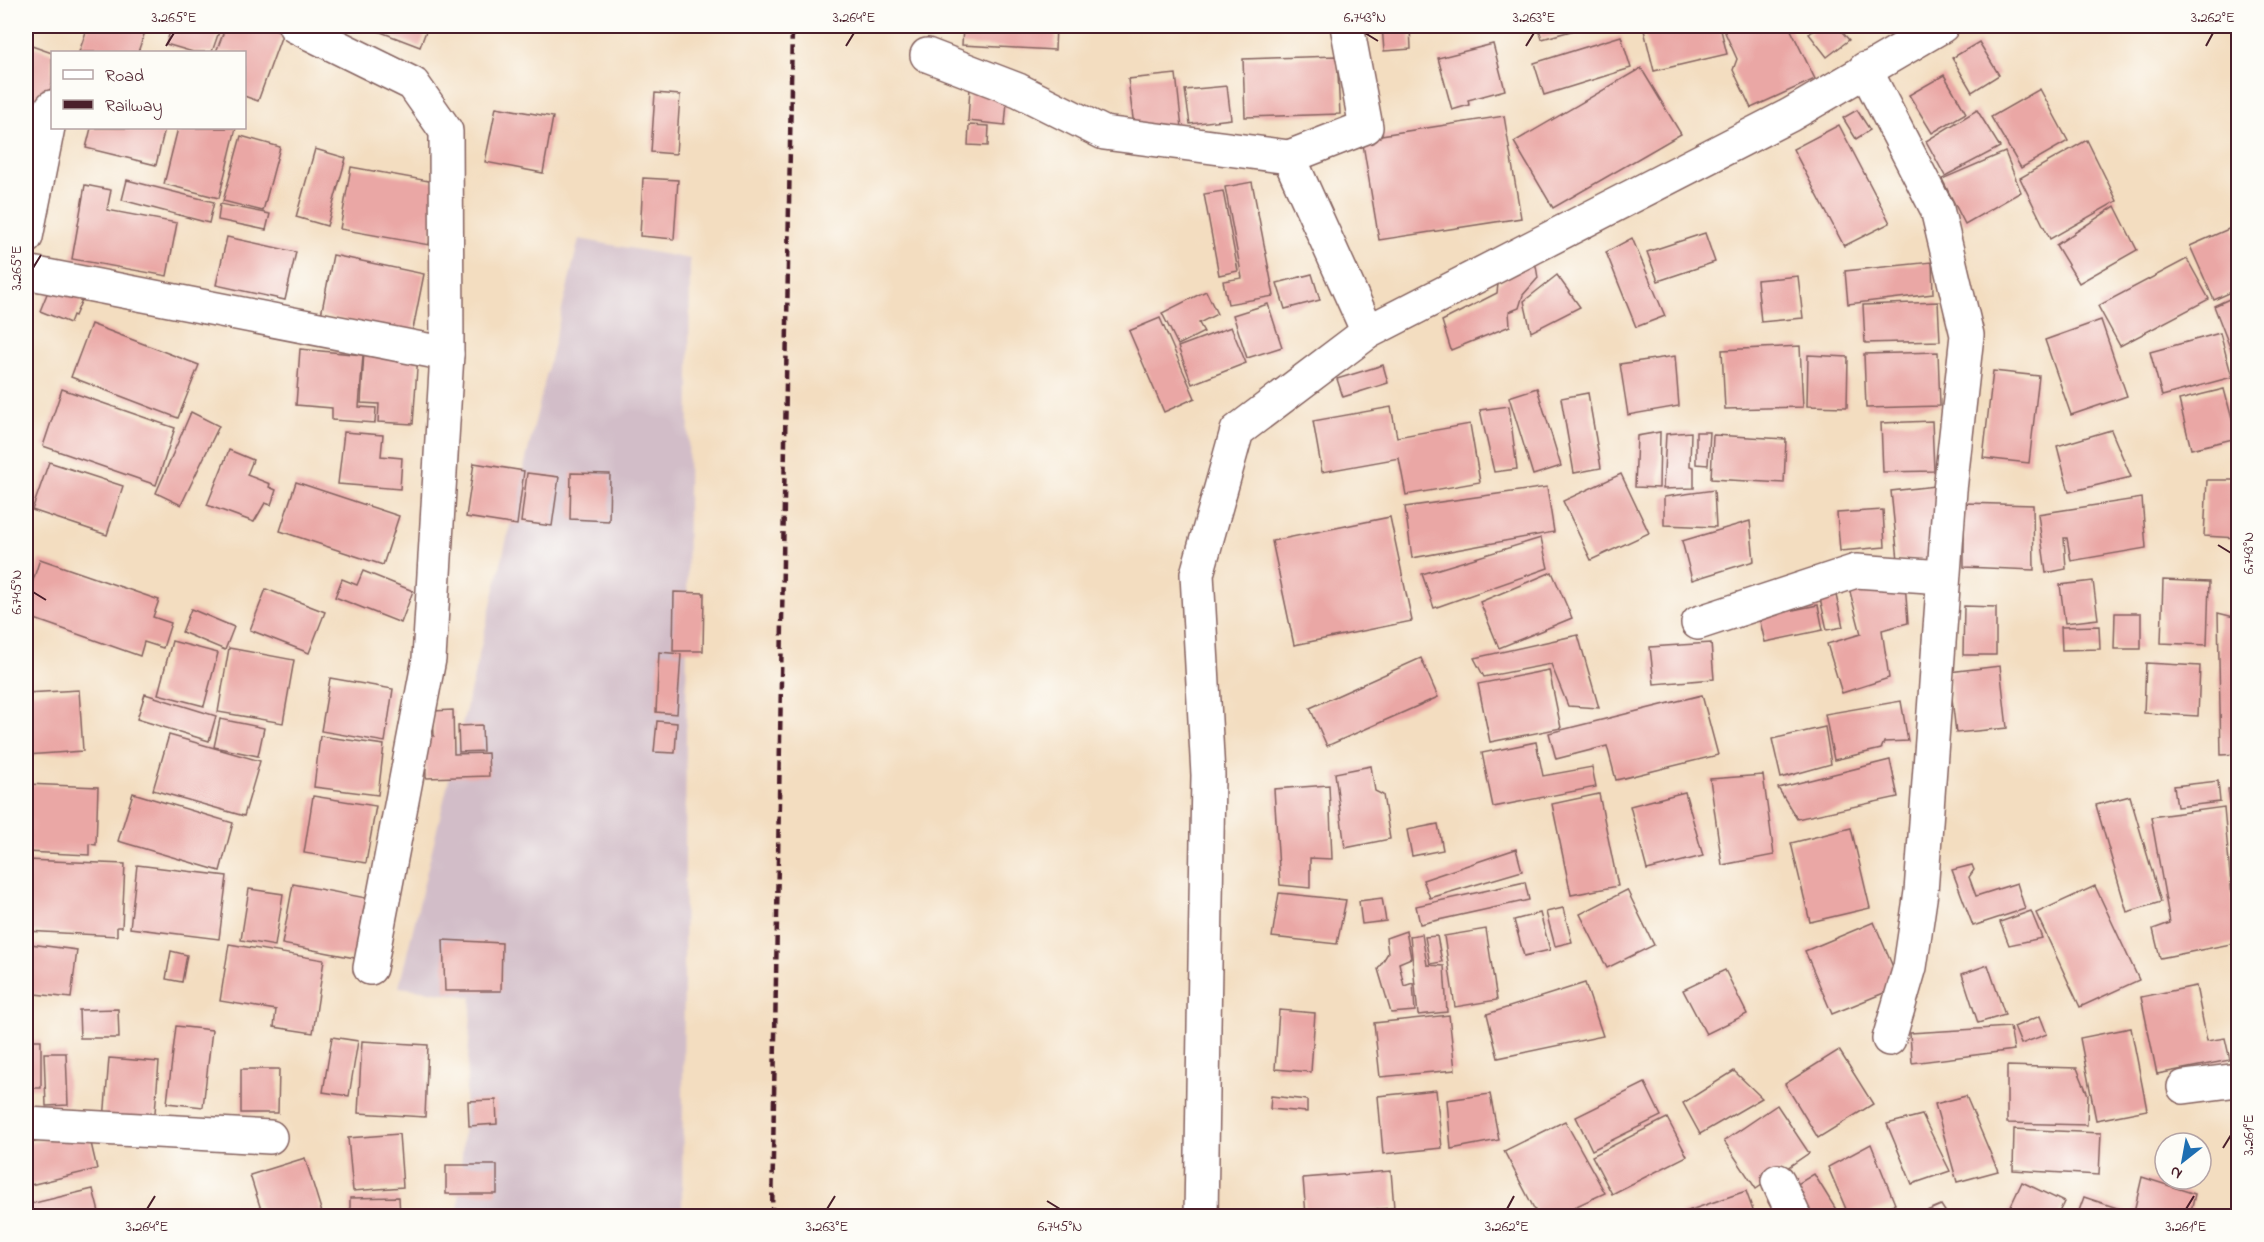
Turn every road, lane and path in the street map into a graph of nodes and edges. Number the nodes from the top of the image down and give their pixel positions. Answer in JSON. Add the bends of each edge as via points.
{"nodes":[{"id":1,"x":295,"y":26,"type":"edge"},
{"id":2,"x":1347,"y":26,"type":"edge"},
{"id":3,"x":1942,"y":26,"type":"edge"},
{"id":4,"x":927,"y":55,"type":"dead end"},
{"id":5,"x":1865,"y":69,"type":"junction"},
{"id":6,"x":51,"y":112,"type":"edge"},
{"id":7,"x":1289,"y":157,"type":"junction"},
{"id":8,"x":26,"y":237,"type":"edge"},
{"id":9,"x":26,"y":272,"type":"edge"},
{"id":10,"x":1368,"y":332,"type":"junction"},
{"id":11,"x":447,"y":354,"type":"junction"},
{"id":12,"x":1943,"y":577,"type":"junction"},
{"id":13,"x":1698,"y":623,"type":"dead end"},
{"id":14,"x":370,"y":968,"type":"dead end"},
{"id":15,"x":1889,"y":1040,"type":"dead end"},
{"id":16,"x":2238,"y":1080,"type":"edge"},
{"id":17,"x":2184,"y":1087,"type":"dead end"},
{"id":18,"x":26,"y":1124,"type":"edge"},
{"id":19,"x":270,"y":1137,"type":"dead end"},
{"id":20,"x":1778,"y":1181,"type":"dead end"},
{"id":21,"x":1201,"y":1216,"type":"edge"},
{"id":22,"x":1794,"y":1216,"type":"edge"}],
"edges":[{"from":1,"to":11,"type":"street","via":[[413,84],[446,131]]},
{"from":2,"to":7,"type":"street","via":[[1366,127]]},
{"from":3,"to":5,"type":"street"},
{"from":4,"to":7,"type":"street","via":[[1018,90],[1104,133]]},
{"from":5,"to":10,"type":"street","via":[[1790,115]]},
{"from":5,"to":12,"type":"street","via":[[1937,209],[1967,335]]},
{"from":6,"to":8,"type":"street"},
{"from":7,"to":10,"type":"street"},
{"from":9,"to":11,"type":"street"},
{"from":10,"to":21,"type":"street","via":[[1237,431],[1197,574],[1208,775]]},
{"from":11,"to":14,"type":"street","via":[[429,659]]},
{"from":12,"to":13,"type":"street","via":[[1856,571]]},
{"from":12,"to":15,"type":"street","via":[[1921,892],[1910,967]]},
{"from":16,"to":17,"type":"street"},
{"from":18,"to":19,"type":"street"},
{"from":20,"to":22,"type":"street"}]}
